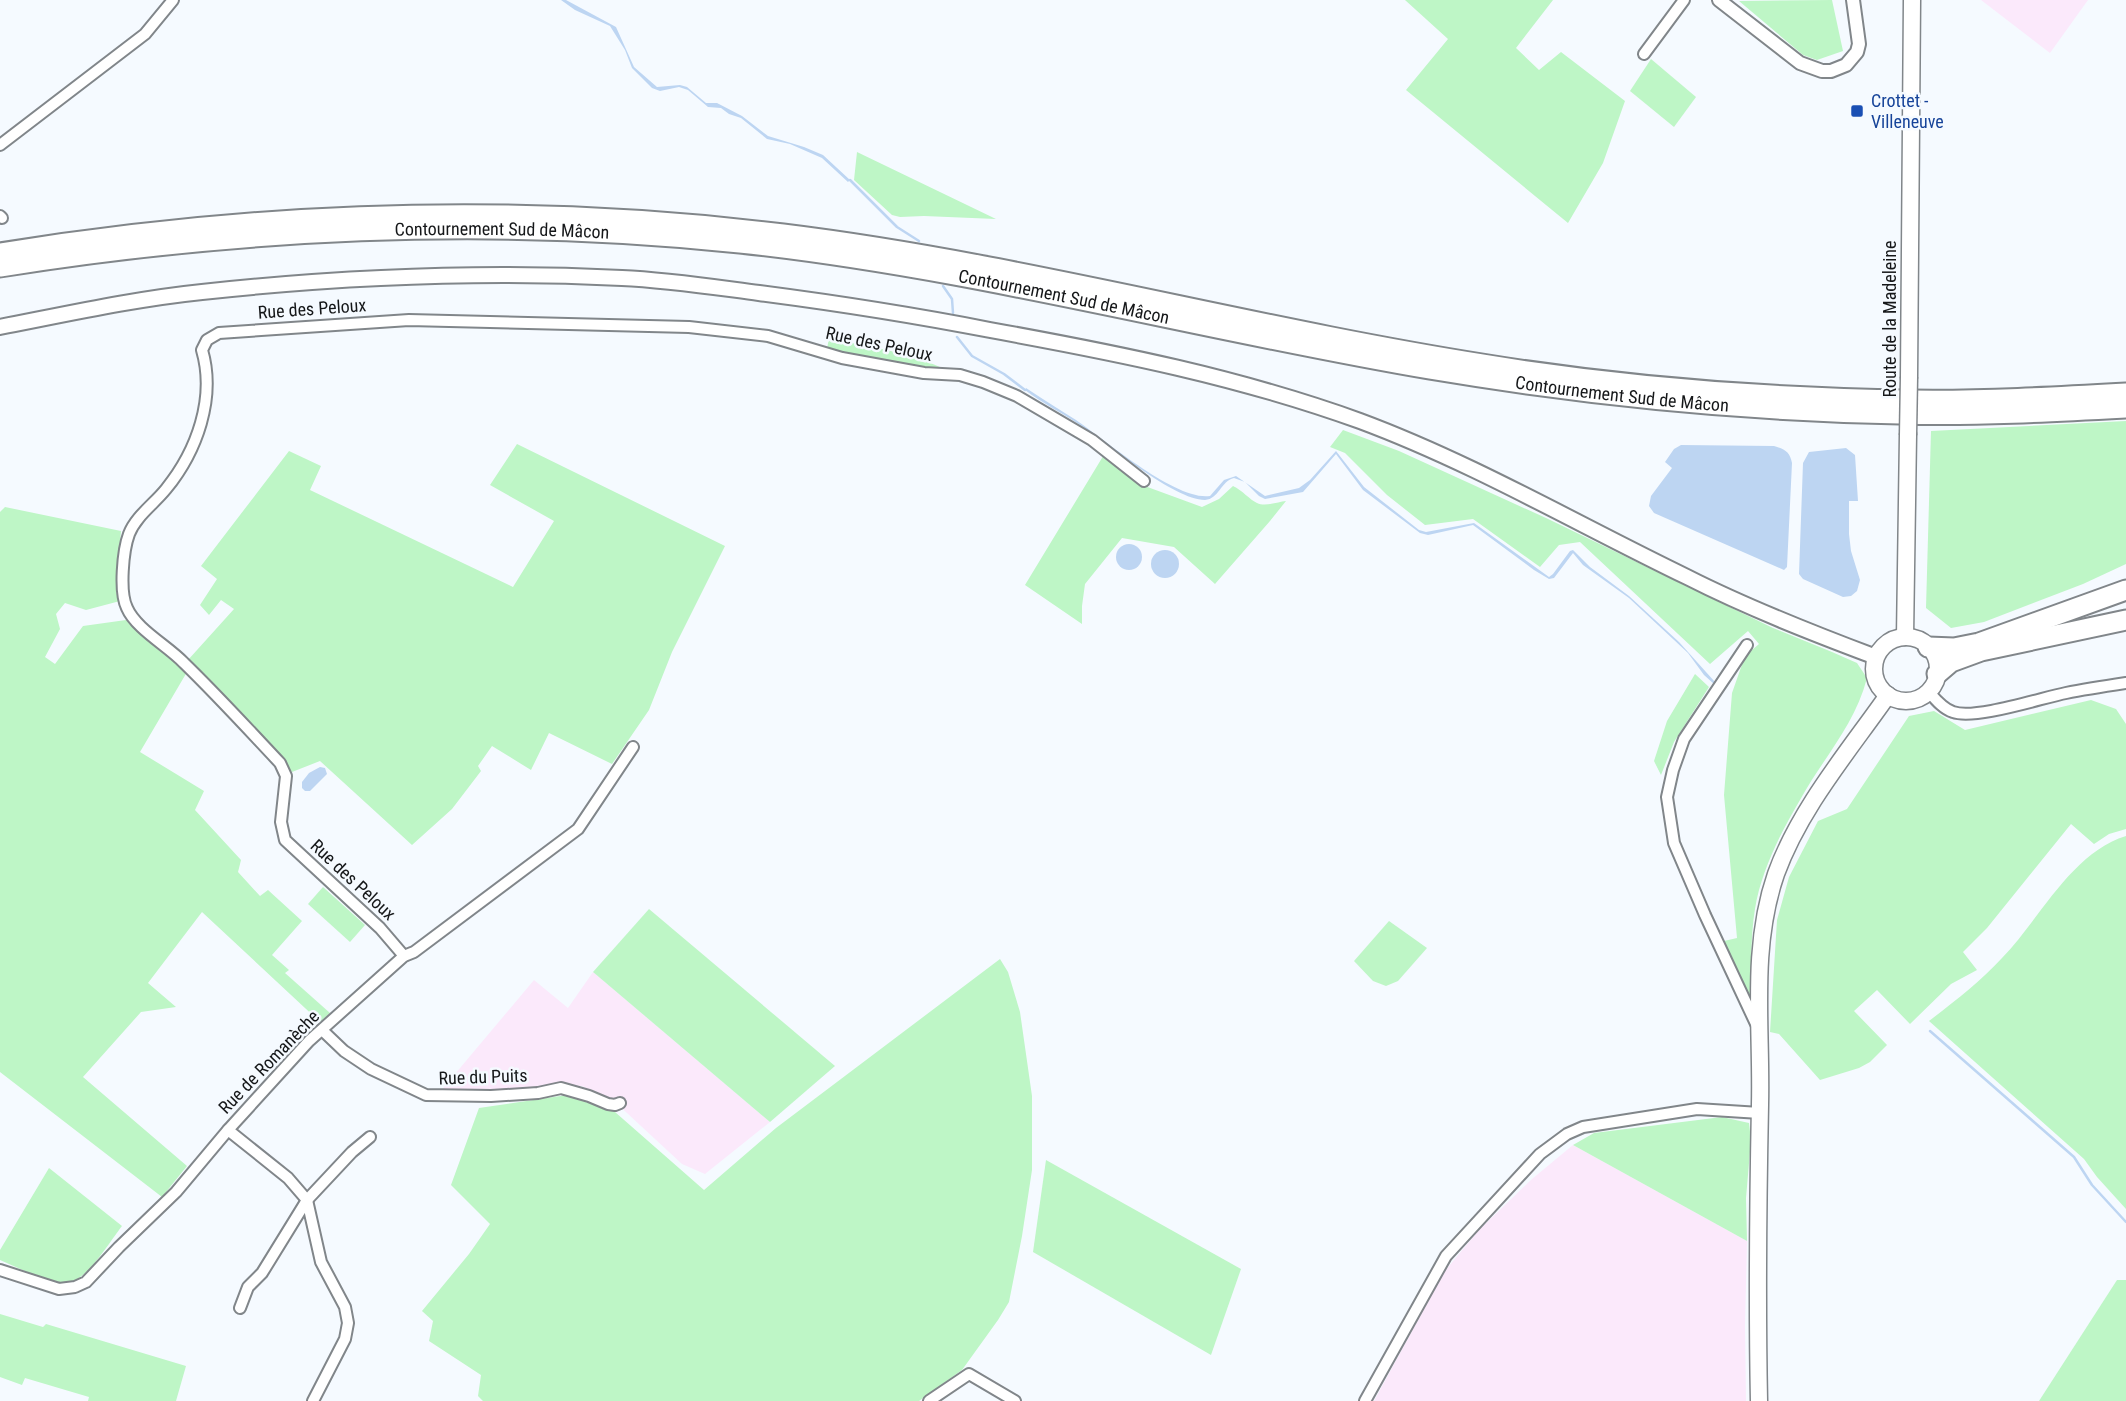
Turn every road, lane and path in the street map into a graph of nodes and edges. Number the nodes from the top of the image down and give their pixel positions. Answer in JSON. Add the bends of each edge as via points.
{"nodes":[{"id":1,"x":173,"y":0,"type":"edge"},
{"id":2,"x":1684,"y":0,"type":"edge"},
{"id":3,"x":1719,"y":0,"type":"edge"},
{"id":4,"x":1853,"y":0,"type":"edge"},
{"id":5,"x":1912,"y":0,"type":"edge"},
{"id":6,"x":1644,"y":54,"type":"dead end"},
{"id":7,"x":0,"y":145,"type":"edge"},
{"id":8,"x":0,"y":253,"type":"edge"},
{"id":9,"x":0,"y":267,"type":"edge"},
{"id":10,"x":0,"y":327,"type":"edge"},
{"id":11,"x":2126,"y":393,"type":"edge"},
{"id":12,"x":2126,"y":408,"type":"edge"},
{"id":13,"x":1144,"y":481,"type":"dead end"},
{"id":14,"x":2126,"y":590,"type":"edge"},
{"id":15,"x":2126,"y":620,"type":"edge"},
{"id":16,"x":1905,"y":637,"type":"junction"},
{"id":17,"x":1746,"y":645,"type":"dead end"},
{"id":18,"x":1928,"y":647,"type":"junction"},
{"id":19,"x":1876,"y":657,"type":"junction"},
{"id":20,"x":1933,"y":682,"type":"junction"},
{"id":21,"x":2126,"y":683,"type":"edge"},
{"id":22,"x":1888,"y":695,"type":"junction"},
{"id":23,"x":633,"y":747,"type":"dead end"},
{"id":24,"x":404,"y":956,"type":"junction"},
{"id":25,"x":1758,"y":1029,"type":"junction"},
{"id":26,"x":322,"y":1030,"type":"junction"},
{"id":27,"x":620,"y":1102,"type":"dead end"},
{"id":28,"x":1760,"y":1113,"type":"junction"},
{"id":29,"x":228,"y":1130,"type":"junction"},
{"id":30,"x":370,"y":1137,"type":"dead end"},
{"id":31,"x":307,"y":1200,"type":"junction"},
{"id":32,"x":0,"y":1270,"type":"edge"},
{"id":33,"x":240,"y":1308,"type":"dead end"},
{"id":34,"x":313,"y":1401,"type":"edge"},
{"id":35,"x":929,"y":1401,"type":"edge"},
{"id":36,"x":1015,"y":1401,"type":"edge"},
{"id":37,"x":1365,"y":1401,"type":"edge"},
{"id":38,"x":1759,"y":1401,"type":"edge"}],
"edges":[{"from":1,"to":7,"type":"street","via":[[145,34]]},
{"from":2,"to":6,"type":"street"},
{"from":3,"to":4,"type":"street","via":[[1791,57],[1822,71],[1853,59],[1859,44]]},
{"from":5,"to":16,"type":"main road","name":"Route de la Madeleine","bridge":true},
{"from":8,"to":11,"type":"highway","name":"Contournement Sud de Mâcon","via":[[145,232],[320,218],[495,215],[643,220],[900,250],[1368,344],[1586,379],[1913,400]]},
{"from":9,"to":12,"type":"highway","name":"Contournement Sud de Mâcon","via":[[143,246],[316,232],[489,228],[643,235],[910,266],[1347,354],[1594,393],[1905,414]]},
{"from":10,"to":19,"type":"main road","via":[[199,292],[497,275],[683,283],[911,315],[1156,362],[1263,389],[1362,422],[1434,452],[1739,603]]},
{"from":13,"to":24,"type":"street","name":"Rue des Peloux","via":[[1092,440],[1017,396],[983,382],[842,358],[768,336],[688,327],[409,320],[219,333],[208,340],[202,350],[207,368],[201,426],[177,474],[129,533],[122,590],[127,608],[280,763],[286,776],[281,822],[285,840]]},
{"from":14,"to":18,"type":"highway","via":[[1979,643]]},
{"from":15,"to":20,"type":"highway","via":[[1981,651],[1951,662]]},
{"from":16,"to":18,"type":"main road"},
{"from":16,"to":19,"type":"main road","via":[[1888,643]]},
{"from":17,"to":25,"type":"street","via":[[1684,739],[1667,797],[1674,843]]},
{"from":18,"to":20,"type":"main road","via":[[1937,662]]},
{"from":19,"to":22,"type":"main road","via":[[1877,682]]},
{"from":20,"to":21,"type":"street","via":[[1944,708],[1964,714]]},
{"from":20,"to":22,"type":"main road","via":[[1922,696],[1909,700]]},
{"from":22,"to":25,"type":"main road","via":[[1808,809],[1777,872],[1760,950]]},
{"from":23,"to":24,"type":"street","name":"Rue de Romanèche","via":[[578,829]]},
{"from":24,"to":26,"type":"street","name":"Rue de Romanèche"},
{"from":25,"to":28,"type":"main road"},
{"from":26,"to":27,"type":"street","name":"Rue du Puits","via":[[371,1069],[426,1096],[491,1097],[561,1088],[608,1104]]},
{"from":26,"to":29,"type":"street","name":"Rue de Romanèche"},
{"from":28,"to":37,"type":"street","via":[[1697,1109],[1583,1127],[1539,1154],[1446,1256]]},
{"from":28,"to":38,"type":"main road"},
{"from":29,"to":31,"type":"street","via":[[288,1178]]},
{"from":29,"to":32,"type":"street","name":"Rue de Romanèche","via":[[176,1192],[86,1282],[58,1289]]},
{"from":30,"to":31,"type":"street"},
{"from":31,"to":33,"type":"street","via":[[262,1273],[247,1287]]},
{"from":31,"to":34,"type":"street","via":[[321,1262],[345,1307],[348,1323],[345,1339]]},
{"from":35,"to":36,"type":"street","via":[[969,1374]]}]}
